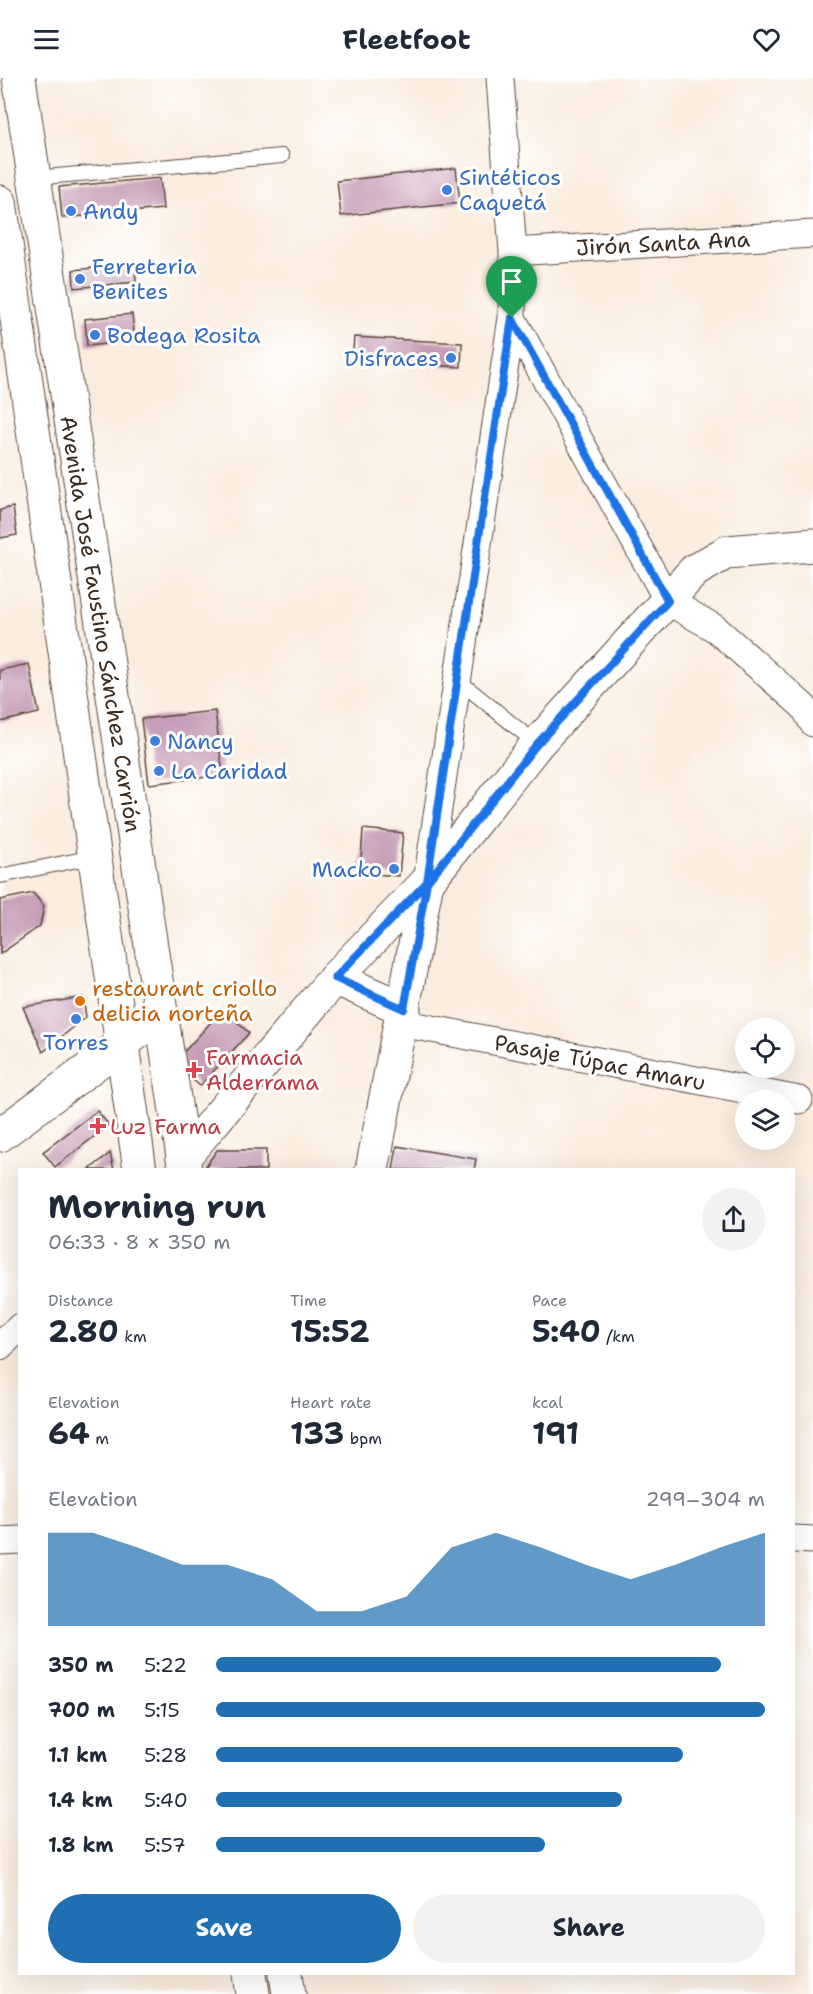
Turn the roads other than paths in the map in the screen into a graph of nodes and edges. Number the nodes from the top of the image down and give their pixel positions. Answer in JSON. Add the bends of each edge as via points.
{"nodes":[{"id":1,"x":19,"y":78,"type":"edge"},
{"id":2,"x":500,"y":78,"type":"edge"},
{"id":3,"x":282,"y":156,"type":"dead end"},
{"id":4,"x":32,"y":178,"type":"junction"},
{"id":5,"x":0,"y":202,"type":"edge"},
{"id":6,"x":813,"y":234,"type":"edge"},
{"id":7,"x":513,"y":252,"type":"junction"},
{"id":8,"x":512,"y":318,"type":"junction"},
{"id":9,"x":813,"y":545,"type":"edge"},
{"id":10,"x":668,"y":601,"type":"junction"},
{"id":11,"x":459,"y":681,"type":"junction"},
{"id":12,"x":813,"y":723,"type":"edge"},
{"id":13,"x":537,"y":744,"type":"junction"},
{"id":14,"x":93,"y":857,"type":"junction"},
{"id":15,"x":0,"y":876,"type":"edge"},
{"id":16,"x":427,"y":882,"type":"junction"},
{"id":17,"x":335,"y":978,"type":"junction"},
{"id":18,"x":161,"y":1015,"type":"junction"},
{"id":19,"x":403,"y":1016,"type":"junction"},
{"id":20,"x":123,"y":1042,"type":"junction"},
{"id":21,"x":799,"y":1100,"type":"dead end"},
{"id":22,"x":0,"y":1135,"type":"edge"},
{"id":23,"x":181,"y":1166,"type":"edge"},
{"id":24,"x":140,"y":1168,"type":"edge"},
{"id":25,"x":372,"y":1168,"type":"edge"},
{"id":26,"x":18,"y":1328,"type":"edge"},
{"id":27,"x":0,"y":1346,"type":"edge"},
{"id":28,"x":795,"y":1539,"type":"edge"},
{"id":29,"x":18,"y":1540,"type":"edge"},
{"id":30,"x":813,"y":1540,"type":"edge"},
{"id":31,"x":0,"y":1541,"type":"edge"},
{"id":32,"x":250,"y":1975,"type":"edge"},
{"id":33,"x":286,"y":1975,"type":"edge"},
{"id":34,"x":253,"y":1994,"type":"edge"},
{"id":35,"x":289,"y":1994,"type":"edge"}],
"edges":[{"from":1,"to":4,"type":"main road","name":"Avenida José Faustino Sánchez Carrión"},
{"from":2,"to":7,"type":"street"},
{"from":3,"to":4,"type":"lane"},
{"from":4,"to":18,"type":"main road","name":"Avenida José Faustino Sánchez Carrión"},
{"from":5,"to":14,"type":"main road","name":"Avenida José Faustino Sánchez Carrión"},
{"from":6,"to":7,"type":"street","name":"Jirón Santa Ana"},
{"from":7,"to":8,"type":"street"},
{"from":8,"to":10,"type":"street"},
{"from":8,"to":11,"type":"street"},
{"from":9,"to":10,"type":"main road","via":[[727,552],[694,571]]},
{"from":10,"to":12,"type":"street","via":[[716,629],[804,707]]},
{"from":10,"to":13,"type":"main road"},
{"from":11,"to":13,"type":"lane"},
{"from":11,"to":16,"type":"street"},
{"from":13,"to":16,"type":"main road"},
{"from":14,"to":15,"type":"lane"},
{"from":14,"to":20,"type":"main road","name":"Avenida José Faustino Sánchez Carrión"},
{"from":16,"to":17,"type":"main road"},
{"from":16,"to":19,"type":"main road"},
{"from":17,"to":19,"type":"main road"},
{"from":17,"to":23,"type":"main road"},
{"from":18,"to":20,"type":"main road"},
{"from":18,"to":23,"type":"main road","name":"Avenida José Faustino Sánchez Carrión"},
{"from":19,"to":21,"type":"street","name":"Pasaje Túpac Amaru"},
{"from":19,"to":25,"type":"main road"},
{"from":20,"to":22,"type":"main road"},
{"from":20,"to":24,"type":"main road","name":"Avenida José Faustino Sánchez Carrión"},
{"from":26,"to":27,"type":"street"},
{"from":28,"to":30,"type":"street"},
{"from":29,"to":31,"type":"street"},
{"from":32,"to":34,"type":"main road"},
{"from":33,"to":35,"type":"main road"}]}
